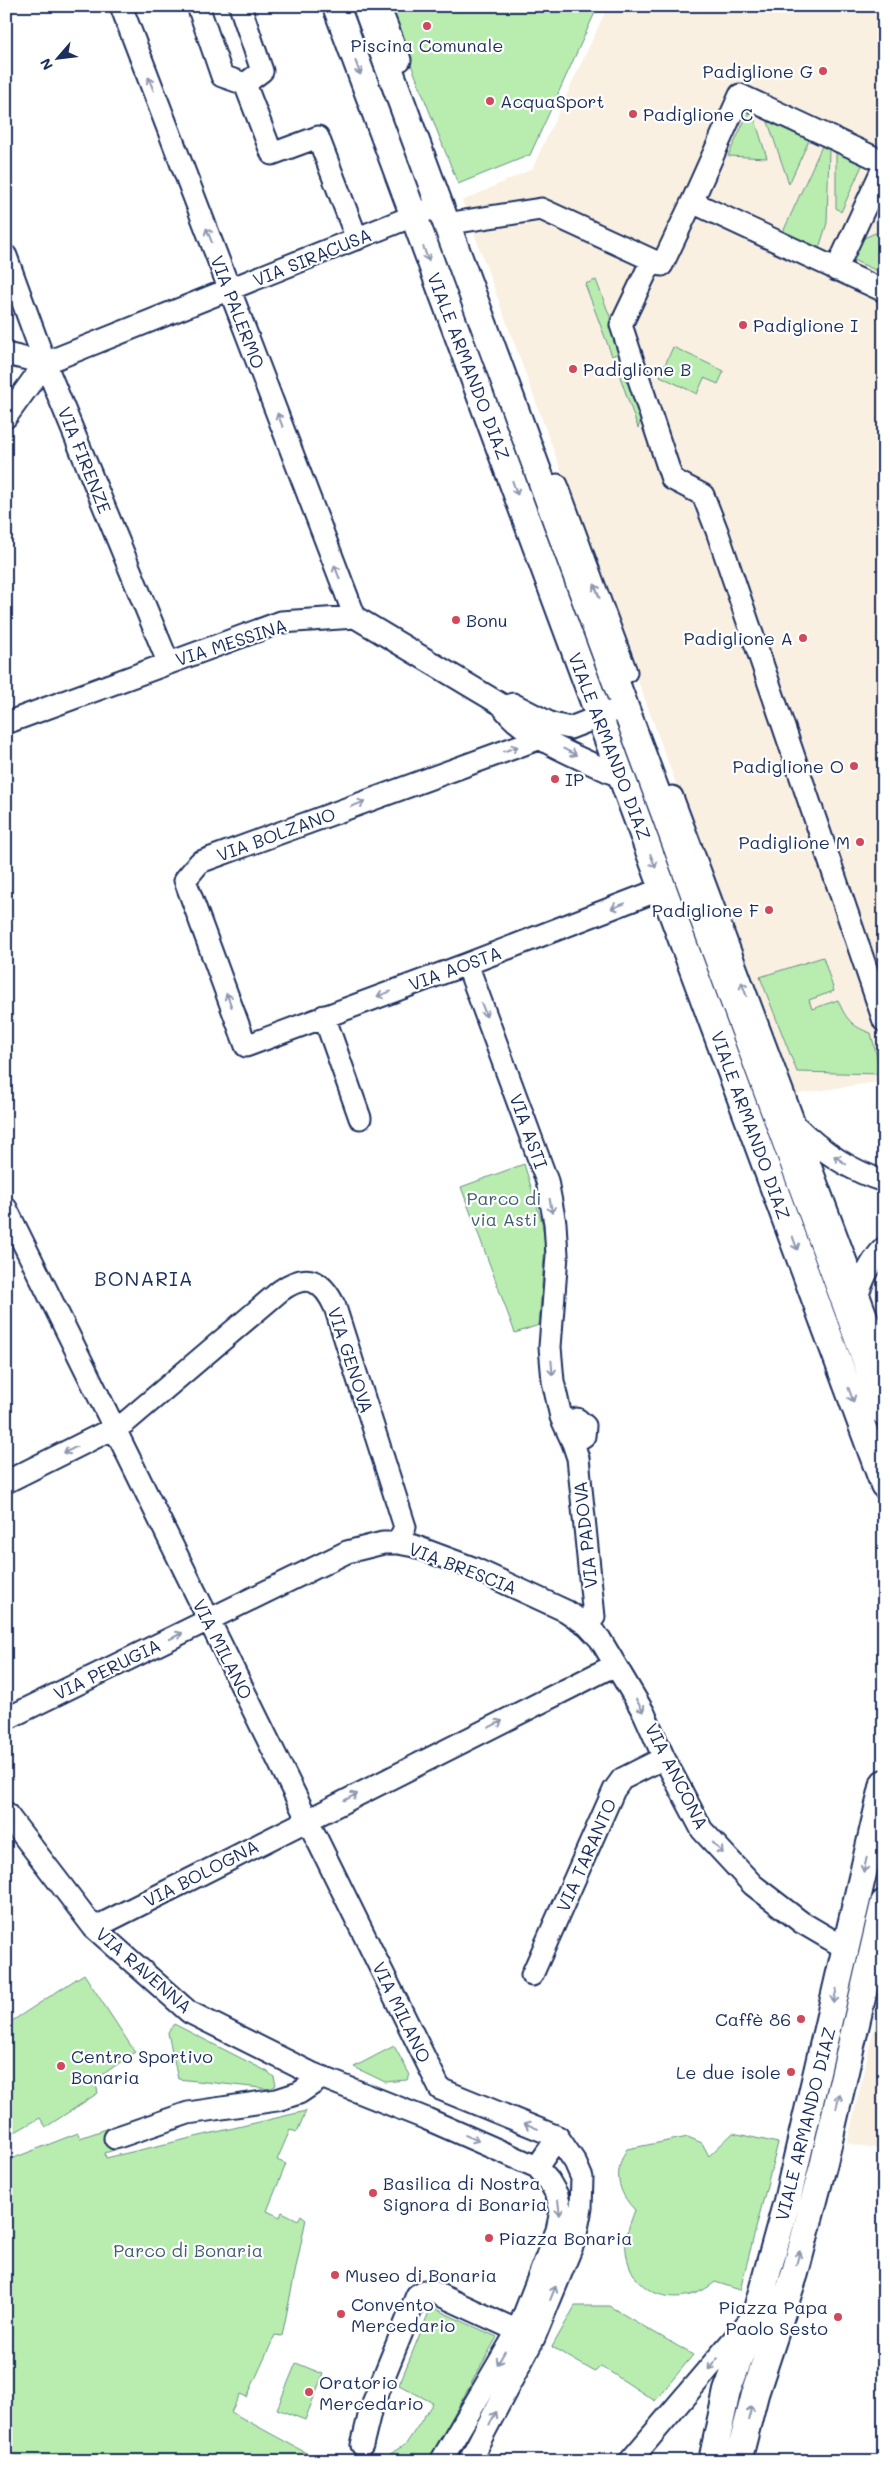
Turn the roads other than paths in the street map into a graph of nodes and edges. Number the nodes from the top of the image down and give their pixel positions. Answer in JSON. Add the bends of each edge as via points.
{"nodes":[{"id":1,"x":121,"y":6,"type":"edge"},
{"id":2,"x":198,"y":6,"type":"edge"},
{"id":3,"x":240,"y":6,"type":"edge"},
{"id":4,"x":336,"y":6,"type":"edge"},
{"id":5,"x":366,"y":6,"type":"edge"},
{"id":6,"x":380,"y":6,"type":"edge"},
{"id":7,"x":245,"y":84,"type":"junction"},
{"id":8,"x":884,"y":162,"type":"edge"},
{"id":9,"x":884,"y":166,"type":"edge"},
{"id":10,"x":692,"y":202,"type":"junction"},
{"id":11,"x":449,"y":214,"type":"junction"},
{"id":12,"x":412,"y":217,"type":"junction"},
{"id":13,"x":357,"y":238,"type":"junction"},
{"id":14,"x":6,"y":256,"type":"edge"},
{"id":15,"x":652,"y":260,"type":"junction"},
{"id":16,"x":836,"y":270,"type":"junction"},
{"id":17,"x":230,"y":289,"type":"junction"},
{"id":18,"x":884,"y":292,"type":"edge"},
{"id":19,"x":6,"y":354,"type":"edge"},
{"id":20,"x":45,"y":363,"type":"junction"},
{"id":21,"x":6,"y":417,"type":"edge"},
{"id":22,"x":355,"y":617,"type":"junction"},
{"id":23,"x":168,"y":662,"type":"junction"},
{"id":24,"x":502,"y":705,"type":"junction"},
{"id":25,"x":624,"y":707,"type":"junction"},
{"id":26,"x":600,"y":717,"type":"junction"},
{"id":27,"x":6,"y":723,"type":"edge"},
{"id":28,"x":542,"y":738,"type":"junction"},
{"id":29,"x":620,"y":772,"type":"junction"},
{"id":30,"x":664,"y":888,"type":"junction"},
{"id":31,"x":467,"y":964,"type":"junction"},
{"id":32,"x":324,"y":1016,"type":"junction"},
{"id":33,"x":884,"y":1020,"type":"edge"},
{"id":34,"x":246,"y":1046,"type":"joint"},
{"id":35,"x":772,"y":1104,"type":"junction"},
{"id":36,"x":360,"y":1118,"type":"dead end"},
{"id":37,"x":792,"y":1122,"type":"junction"},
{"id":38,"x":884,"y":1181,"type":"edge"},
{"id":39,"x":6,"y":1208,"type":"edge"},
{"id":40,"x":884,"y":1248,"type":"edge"},
{"id":41,"x":854,"y":1306,"type":"junction"},
{"id":42,"x":884,"y":1363,"type":"edge"},
{"id":43,"x":884,"y":1412,"type":"edge"},
{"id":44,"x":564,"y":1423,"type":"joint"},
{"id":45,"x":113,"y":1428,"type":"junction"},
{"id":46,"x":6,"y":1482,"type":"edge"},
{"id":47,"x":884,"y":1485,"type":"edge"},
{"id":48,"x":398,"y":1543,"type":"junction"},
{"id":49,"x":208,"y":1620,"type":"junction"},
{"id":50,"x":593,"y":1632,"type":"junction"},
{"id":51,"x":614,"y":1665,"type":"junction"},
{"id":52,"x":6,"y":1719,"type":"edge"},
{"id":53,"x":664,"y":1758,"type":"junction"},
{"id":54,"x":884,"y":1783,"type":"edge"},
{"id":55,"x":6,"y":1813,"type":"edge"},
{"id":56,"x":307,"y":1818,"type":"junction"},
{"id":57,"x":884,"y":1903,"type":"edge"},
{"id":58,"x":94,"y":1928,"type":"junction"},
{"id":59,"x":879,"y":1946,"type":"edge"},
{"id":60,"x":847,"y":1949,"type":"junction"},
{"id":61,"x":532,"y":1974,"type":"dead end"},
{"id":62,"x":323,"y":2077,"type":"junction"},
{"id":63,"x":440,"y":2089,"type":"junction"},
{"id":64,"x":427,"y":2119,"type":"junction"},
{"id":65,"x":558,"y":2137,"type":"junction"},
{"id":66,"x":115,"y":2138,"type":"dead end"},
{"id":67,"x":536,"y":2166,"type":"junction"},
{"id":68,"x":756,"y":2313,"type":"junction"},
{"id":69,"x":526,"y":2334,"type":"junction"},
{"id":70,"x":362,"y":2445,"type":"dead end"},
{"id":71,"x":442,"y":2461,"type":"edge"},
{"id":72,"x":469,"y":2461,"type":"edge"},
{"id":73,"x":630,"y":2461,"type":"edge"},
{"id":74,"x":712,"y":2461,"type":"edge"},
{"id":75,"x":738,"y":2461,"type":"edge"}],
"edges":[{"from":17,"to":1,"type":"street","name":"VIA PALERMO","one_way":true},
{"from":2,"to":7,"type":"street","via":[[222,76]]},
{"from":3,"to":7,"type":"street","via":[[262,71]]},
{"from":4,"to":12,"type":"main road","name":"VIALE ARMANDO DIAZ","one_way":true},
{"from":5,"to":11,"type":"main road","name":"VIALE ARMANDO DIAZ"},
{"from":6,"to":11,"type":"street","name":"VIALE ARMANDO DIAZ"},
{"from":7,"to":13,"type":"street","via":[[272,154],[318,136]]},
{"from":8,"to":10,"type":"street","via":[[740,96]]},
{"from":9,"to":16,"type":"street"},
{"from":10,"to":15,"type":"street","via":[[662,265]]},
{"from":10,"to":16,"type":"street"},
{"from":11,"to":12,"type":"street","name":"VIA SIRACUSA"},
{"from":11,"to":15,"type":"street","name":"VIA SIRACUSA","via":[[541,209]]},
{"from":11,"to":25,"type":"main road","name":"VIALE ARMANDO DIAZ"},
{"from":37,"to":11,"type":"street","name":"VIALE ARMANDO DIAZ","one_way":true,"via":[[728,943]]},
{"from":12,"to":13,"type":"street","name":"VIA SIRACUSA"},
{"from":12,"to":26,"type":"main road","name":"VIALE ARMANDO DIAZ","one_way":true},
{"from":13,"to":17,"type":"street","name":"VIA SIRACUSA"},
{"from":14,"to":20,"type":"street","name":"VIA FIRENZE"},
{"from":15,"to":33,"type":"street","via":[[621,326],[672,480],[703,495],[714,522]]},
{"from":16,"to":18,"type":"street"},
{"from":17,"to":20,"type":"street","name":"VIA SIRACUSA"},
{"from":22,"to":17,"type":"street","name":"VIA PALERMO","one_way":true},
{"from":19,"to":20,"type":"street"},
{"from":20,"to":21,"type":"street"},
{"from":20,"to":23,"type":"street","name":"VIA FIRENZE"},
{"from":22,"to":23,"type":"street","name":"VIA MESSINA","via":[[281,622]]},
{"from":22,"to":24,"type":"street"},
{"from":23,"to":27,"type":"street","name":"VIA MESSINA"},
{"from":24,"to":26,"type":"street","via":[[513,704],[552,724],[570,728]]},
{"from":24,"to":28,"type":"street","via":[[508,717]]},
{"from":25,"to":26,"type":"street"},
{"from":25,"to":35,"type":"main road","name":"VIALE ARMANDO DIAZ"},
{"from":26,"to":29,"type":"main road","name":"VIALE ARMANDO DIAZ"},
{"from":28,"to":29,"type":"street","one_way":true,"via":[[612,773]]},
{"from":34,"to":28,"type":"street","name":"VIA BOLZANO","one_way":true,"via":[[185,880],[200,862]]},
{"from":29,"to":30,"type":"main road","name":"VIALE ARMANDO DIAZ","one_way":true},
{"from":30,"to":31,"type":"street","name":"VIA AOSTA","one_way":true},
{"from":30,"to":47,"type":"main road","name":"VIALE ARMANDO DIAZ","one_way":true},
{"from":31,"to":32,"type":"street","name":"VIA AOSTA","one_way":true},
{"from":31,"to":44,"type":"street","name":"VIA ASTI","one_way":true,"via":[[547,1181],[557,1255],[550,1347],[556,1400]]},
{"from":32,"to":34,"type":"street","name":"VIA AOSTA"},
{"from":32,"to":36,"type":"street"},
{"from":35,"to":37,"type":"street"},
{"from":35,"to":41,"type":"main road","name":"VIALE ARMANDO DIAZ"},
{"from":38,"to":37,"type":"street","one_way":true,"via":[[850,1166]]},
{"from":37,"to":41,"type":"street","name":"VIALE ARMANDO DIAZ"},
{"from":39,"to":45,"type":"street","name":"VIA MILANO"},
{"from":40,"to":41,"type":"street","via":[[862,1281]]},
{"from":41,"to":42,"type":"street","name":"VIALE ARMANDO DIAZ"},
{"from":41,"to":43,"type":"main road","name":"VIALE ARMANDO DIAZ"},
{"from":44,"to":50,"type":"street","name":"VIA PADOVA","via":[[578,1458]]},
{"from":45,"to":46,"type":"street","one_way":true},
{"from":45,"to":48,"type":"street","name":"VIA GENOVA","via":[[126,1422],[280,1291],[298,1281],[320,1283],[335,1307],[405,1527]]},
{"from":45,"to":49,"type":"street","name":"VIA MILANO"},
{"from":48,"to":49,"type":"street","name":"VIA BRESCIA","via":[[364,1546],[347,1552]]},
{"from":48,"to":50,"type":"street","name":"VIA BRESCIA","via":[[473,1568],[566,1611]]},
{"from":52,"to":49,"type":"street","name":"VIA PERUGIA","one_way":true},
{"from":49,"to":56,"type":"street","name":"VIA MILANO"},
{"from":50,"to":51,"type":"street","name":"VIA ANCONA"},
{"from":51,"to":53,"type":"street","name":"VIA ANCONA","one_way":true,"via":[[644,1713]]},
{"from":56,"to":51,"type":"street","one_way":true},
{"from":53,"to":60,"type":"street","name":"VIA ANCONA","one_way":true,"via":[[702,1830],[753,1885],[801,1922]]},
{"from":53,"to":61,"type":"street","name":"VIA TARANTO","via":[[622,1779],[614,1790]]},
{"from":54,"to":60,"type":"main road","name":"VIALE ARMANDO DIAZ","one_way":true},
{"from":55,"to":58,"type":"street","name":"VIA RAVENNA"},
{"from":56,"to":58,"type":"street","name":"VIA BOLOGNA"},
{"from":56,"to":63,"type":"street","name":"VIA MILANO"},
{"from":57,"to":59,"type":"main road","name":"VIALE ARMANDO DIAZ"},
{"from":58,"to":62,"type":"street","name":"VIA RAVENNA","via":[[189,2012]]},
{"from":59,"to":60,"type":"main road"},
{"from":75,"to":59,"type":"main road","name":"VIALE ARMANDO DIAZ","one_way":true,"via":[[757,2386],[795,2272]]},
{"from":60,"to":68,"type":"main road","name":"VIALE ARMANDO DIAZ","one_way":true,"via":[[787,2201]]},
{"from":62,"to":64,"type":"street","name":"VIA RAVENNA"},
{"from":62,"to":66,"type":"street","via":[[299,2093],[277,2100],[188,2113]]},
{"from":63,"to":64,"type":"street"},
{"from":65,"to":63,"type":"street","one_way":true},
{"from":64,"to":67,"type":"street","name":"VIA RAVENNA","one_way":true},
{"from":65,"to":67,"type":"street"},
{"from":69,"to":65,"type":"street","one_way":true,"via":[[575,2239],[581,2214],[582,2178]]},
{"from":67,"to":69,"type":"street","one_way":true,"via":[[557,2195],[561,2211]]},
{"from":68,"to":73,"type":"street","one_way":true},
{"from":68,"to":74,"type":"main road","name":"VIALE ARMANDO DIAZ","via":[[727,2391]]},
{"from":69,"to":70,"type":"street","via":[[430,2291],[418,2295],[371,2408]]},
{"from":69,"to":71,"type":"street","one_way":true},
{"from":72,"to":69,"type":"street","one_way":true}]}
